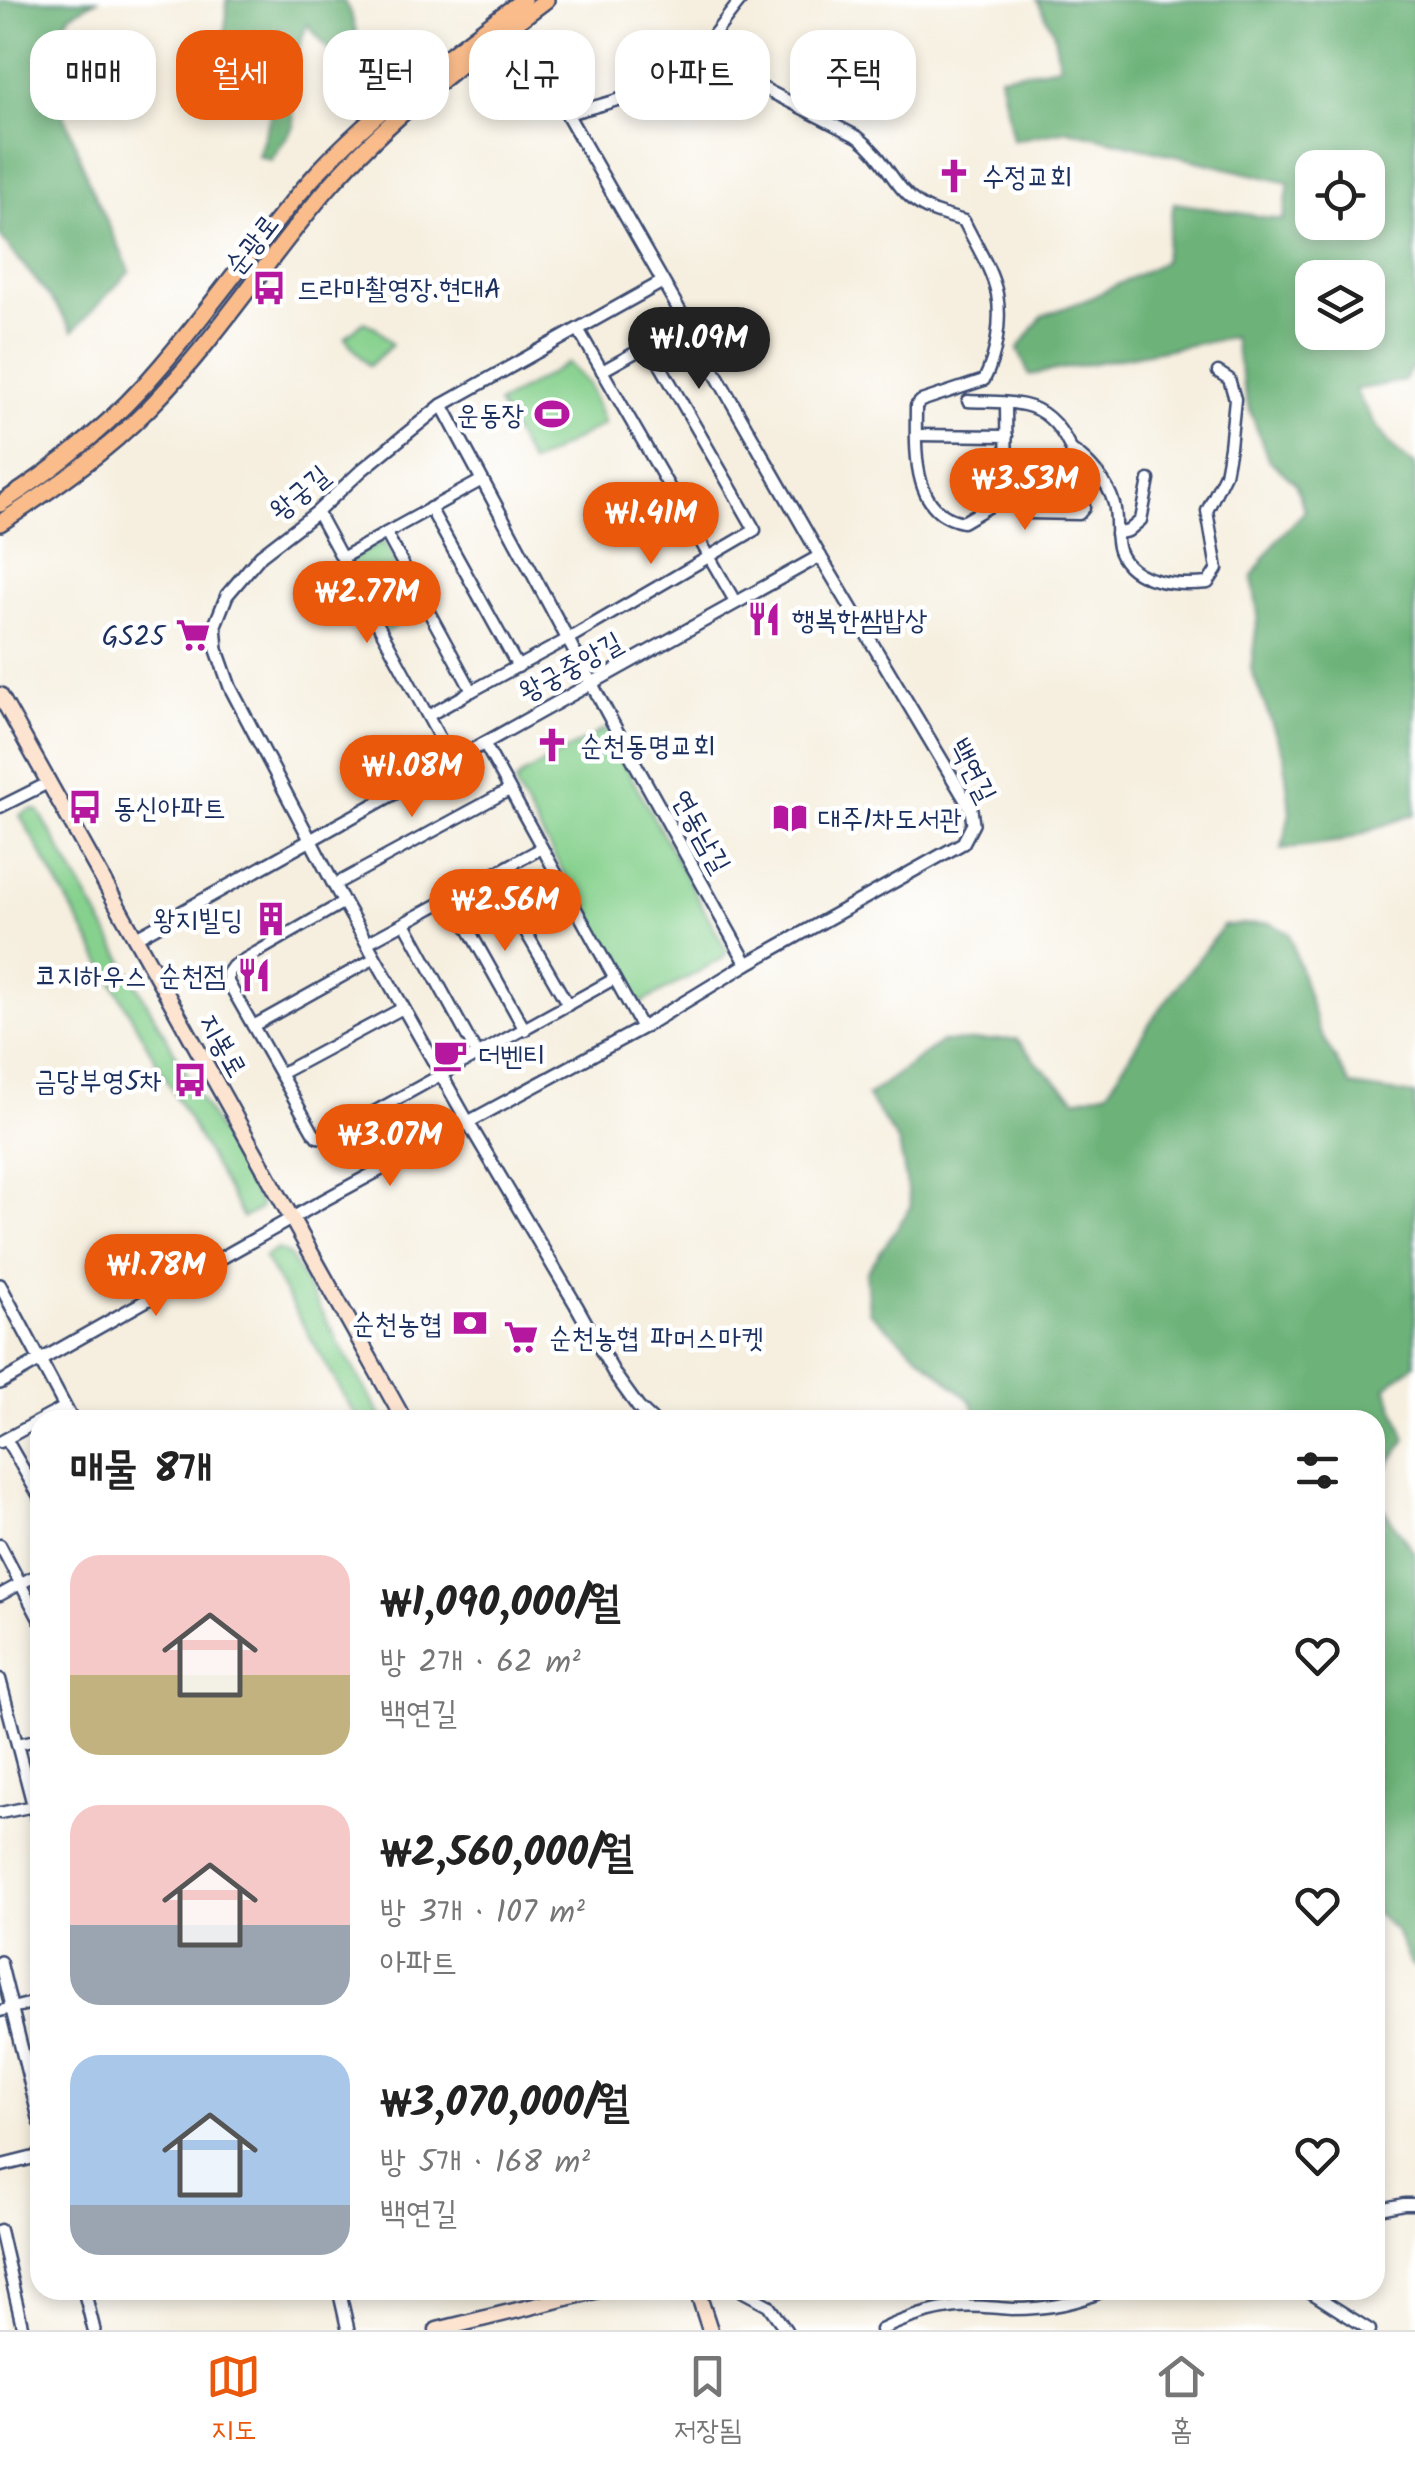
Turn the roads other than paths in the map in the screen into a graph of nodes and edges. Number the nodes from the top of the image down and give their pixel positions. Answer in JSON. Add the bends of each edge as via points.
{"nodes":[{"id":1,"x":523,"y":0,"type":"edge"},
{"id":2,"x":546,"y":0,"type":"edge"},
{"id":3,"x":741,"y":0,"type":"edge"},
{"id":4,"x":509,"y":19,"type":"junction"},
{"id":5,"x":517,"y":30,"type":"edge"},
{"id":6,"x":717,"y":30,"type":"edge"},
{"id":7,"x":770,"y":91,"type":"edge"},
{"id":8,"x":569,"y":120,"type":"edge"},
{"id":9,"x":662,"y":282,"type":"junction"},
{"id":10,"x":578,"y":329,"type":"junction"},
{"id":11,"x":602,"y":370,"type":"junction"},
{"id":12,"x":1218,"y":372,"type":"dead end"},
{"id":13,"x":968,"y":402,"type":"dead end"},
{"id":14,"x":1006,"y":404,"type":"junction"},
{"id":15,"x":442,"y":405,"type":"junction"},
{"id":16,"x":916,"y":435,"type":"junction"},
{"id":17,"x":1006,"y":436,"type":"junction"},
{"id":18,"x":1071,"y":449,"type":"junction"},
{"id":19,"x":482,"y":480,"type":"junction"},
{"id":20,"x":1149,"y":480,"type":"dead end"},
{"id":21,"x":1007,"y":496,"type":"junction"},
{"id":22,"x":5,"y":499,"type":"edge"},
{"id":23,"x":30,"y":504,"type":"junction"},
{"id":24,"x":430,"y":508,"type":"junction"},
{"id":25,"x":317,"y":512,"type":"junction"},
{"id":26,"x":0,"y":523,"type":"edge"},
{"id":27,"x":386,"y":533,"type":"junction"},
{"id":28,"x":1116,"y":534,"type":"junction"},
{"id":29,"x":0,"y":536,"type":"edge"},
{"id":30,"x":709,"y":556,"type":"junction"},
{"id":31,"x":820,"y":556,"type":"junction"},
{"id":32,"x":342,"y":558,"type":"junction"},
{"id":33,"x":736,"y":602,"type":"junction"},
{"id":34,"x":568,"y":639,"type":"junction"},
{"id":35,"x":518,"y":666,"type":"junction"},
{"id":36,"x":592,"y":683,"type":"junction"},
{"id":37,"x":472,"y":691,"type":"junction"},
{"id":38,"x":0,"y":694,"type":"edge"},
{"id":39,"x":428,"y":716,"type":"junction"},
{"id":40,"x":484,"y":743,"type":"junction"},
{"id":41,"x":452,"y":761,"type":"junction"},
{"id":42,"x":50,"y":782,"type":"junction"},
{"id":43,"x":509,"y":790,"type":"junction"},
{"id":44,"x":0,"y":808,"type":"edge"},
{"id":45,"x":311,"y":840,"type":"junction"},
{"id":46,"x":542,"y":848,"type":"junction"},
{"id":47,"x":493,"y":874,"type":"junction"},
{"id":48,"x":334,"y":885,"type":"junction"},
{"id":49,"x":450,"y":898,"type":"junction"},
{"id":50,"x":344,"y":902,"type":"junction"},
{"id":51,"x":404,"y":923,"type":"junction"},
{"id":52,"x":135,"y":938,"type":"junction"},
{"id":53,"x":367,"y":943,"type":"junction"},
{"id":54,"x":375,"y":958,"type":"junction"},
{"id":55,"x":747,"y":964,"type":"junction"},
{"id":56,"x":614,"y":979,"type":"junction"},
{"id":57,"x":568,"y":1006,"type":"junction"},
{"id":58,"x":403,"y":1008,"type":"junction"},
{"id":59,"x":254,"y":1026,"type":"junction"},
{"id":60,"x":642,"y":1028,"type":"junction"},
{"id":61,"x":525,"y":1030,"type":"junction"},
{"id":62,"x":478,"y":1056,"type":"junction"},
{"id":63,"x":280,"y":1074,"type":"junction"},
{"id":64,"x":442,"y":1074,"type":"junction"},
{"id":65,"x":468,"y":1124,"type":"junction"},
{"id":66,"x":292,"y":1219,"type":"junction"},
{"id":67,"x":0,"y":1285,"type":"edge"},
{"id":68,"x":13,"y":1311,"type":"junction"},
{"id":69,"x":0,"y":1318,"type":"edge"},
{"id":70,"x":40,"y":1360,"type":"junction"},
{"id":71,"x":0,"y":1382,"type":"edge"},
{"id":72,"x":64,"y":1407,"type":"junction"},
{"id":73,"x":58,"y":1410,"type":"edge"},
{"id":74,"x":66,"y":1410,"type":"edge"},
{"id":75,"x":398,"y":1410,"type":"edge"},
{"id":76,"x":642,"y":1410,"type":"edge"},
{"id":77,"x":30,"y":1425,"type":"edge"},
{"id":78,"x":3,"y":1440,"type":"edge"},
{"id":79,"x":30,"y":1482,"type":"edge"},
{"id":80,"x":0,"y":1545,"type":"edge"},
{"id":81,"x":30,"y":1578,"type":"edge"},
{"id":82,"x":21,"y":1583,"type":"junction"},
{"id":83,"x":0,"y":1595,"type":"edge"},
{"id":84,"x":30,"y":1601,"type":"edge"},
{"id":85,"x":0,"y":1679,"type":"edge"},
{"id":86,"x":30,"y":1742,"type":"edge"},
{"id":87,"x":18,"y":1744,"type":"junction"},
{"id":88,"x":30,"y":1783,"type":"edge"},
{"id":89,"x":30,"y":1807,"type":"edge"},
{"id":90,"x":0,"y":1813,"type":"edge"},
{"id":91,"x":0,"y":1962,"type":"edge"},
{"id":92,"x":6,"y":2009,"type":"edge"},
{"id":93,"x":30,"y":2089,"type":"edge"},
{"id":94,"x":30,"y":2158,"type":"edge"},
{"id":95,"x":0,"y":2166,"type":"edge"},
{"id":96,"x":1415,"y":2204,"type":"edge"},
{"id":97,"x":1385,"y":2208,"type":"edge"},
{"id":98,"x":0,"y":2230,"type":"edge"},
{"id":99,"x":86,"y":2300,"type":"edge"},
{"id":100,"x":340,"y":2300,"type":"edge"},
{"id":101,"x":559,"y":2300,"type":"edge"},
{"id":102,"x":700,"y":2300,"type":"edge"},
{"id":103,"x":759,"y":2300,"type":"edge"},
{"id":104,"x":963,"y":2300,"type":"edge"},
{"id":105,"x":1081,"y":2300,"type":"edge"},
{"id":106,"x":1323,"y":2300,"type":"edge"},
{"id":107,"x":966,"y":2306,"type":"junction"},
{"id":108,"x":91,"y":2329,"type":"edge"},
{"id":109,"x":23,"y":2330,"type":"edge"},
{"id":110,"x":348,"y":2330,"type":"edge"},
{"id":111,"x":437,"y":2330,"type":"edge"},
{"id":112,"x":710,"y":2330,"type":"edge"},
{"id":113,"x":786,"y":2330,"type":"edge"},
{"id":114,"x":882,"y":2330,"type":"edge"},
{"id":115,"x":1370,"y":2330,"type":"edge"}],
"edges":[{"from":1,"to":4,"type":"main road","name":"순광로"},
{"from":2,"to":4,"type":"main road","name":"순광로"},
{"from":3,"to":6,"type":"street"},
{"from":4,"to":5,"type":"street","name":"백연길"},
{"from":4,"to":22,"type":"main road","name":"순광로","via":[[390,105],[321,170],[125,405],[78,449]]},
{"from":4,"to":23,"type":"main road","name":"순광로","via":[[408,106],[330,186],[151,406]]},
{"from":7,"to":16,"type":"street","via":[[858,137],[910,198],[964,221],[992,279],[998,297],[993,363],[984,380],[916,406]]},
{"from":8,"to":9,"type":"street","name":"백연길"},
{"from":9,"to":10,"type":"street","name":"왕궁길"},
{"from":9,"to":31,"type":"street","name":"백연길"},
{"from":10,"to":11,"type":"street"},
{"from":10,"to":15,"type":"street","name":"왕궁길"},
{"from":11,"to":30,"type":"street"},
{"from":11,"to":30,"type":"street","via":[[651,348],[755,530]]},
{"from":12,"to":28,"type":"street","via":[[1230,379],[1235,398],[1225,474],[1207,511],[1214,576],[1202,584],[1147,577],[1124,560]]},
{"from":13,"to":14,"type":"street"},
{"from":14,"to":17,"type":"street"},
{"from":14,"to":18,"type":"street","via":[[1036,409]]},
{"from":15,"to":19,"type":"street","name":"연동남길"},
{"from":15,"to":25,"type":"street","name":"왕궁길"},
{"from":16,"to":17,"type":"street"},
{"from":16,"to":21,"type":"street","via":[[922,488],[953,520],[963,522]]},
{"from":17,"to":21,"type":"street"},
{"from":18,"to":21,"type":"street","via":[[1084,492],[1078,514],[1028,513]]},
{"from":18,"to":28,"type":"street","via":[[1112,497]]},
{"from":19,"to":24,"type":"street"},
{"from":19,"to":34,"type":"street","name":"연동남길"},
{"from":20,"to":28,"type":"street","via":[[1142,520]]},
{"from":23,"to":26,"type":"main road","name":"순광로"},
{"from":23,"to":29,"type":"main road"},
{"from":24,"to":27,"type":"street"},
{"from":24,"to":35,"type":"street"},
{"from":25,"to":32,"type":"street"},
{"from":25,"to":45,"type":"street","name":"왕궁길","via":[[242,574],[215,625],[230,687]]},
{"from":27,"to":32,"type":"street"},
{"from":27,"to":37,"type":"street"},
{"from":30,"to":33,"type":"street"},
{"from":30,"to":34,"type":"street"},
{"from":31,"to":33,"type":"street","name":"왕궁중앙길"},
{"from":31,"to":55,"type":"street","name":"백연길","via":[[972,809],[973,824],[963,842]]},
{"from":32,"to":39,"type":"street"},
{"from":33,"to":36,"type":"street","name":"왕궁중앙길"},
{"from":34,"to":35,"type":"street"},
{"from":34,"to":36,"type":"street","name":"연동남길"},
{"from":35,"to":37,"type":"street"},
{"from":36,"to":40,"type":"street","name":"왕궁중앙길"},
{"from":36,"to":55,"type":"street","name":"연동남길"},
{"from":37,"to":39,"type":"street"},
{"from":38,"to":42,"type":"main road","name":"지봉로"},
{"from":39,"to":41,"type":"street"},
{"from":40,"to":41,"type":"street","name":"왕궁중앙길"},
{"from":40,"to":43,"type":"street"},
{"from":41,"to":45,"type":"street","name":"왕궁중앙길"},
{"from":42,"to":44,"type":"street"},
{"from":42,"to":52,"type":"main road","name":"지봉로"},
{"from":43,"to":46,"type":"street"},
{"from":43,"to":48,"type":"street"},
{"from":45,"to":48,"type":"street","name":"왕궁길"},
{"from":45,"to":52,"type":"street","name":"왕궁중앙길"},
{"from":46,"to":47,"type":"street"},
{"from":46,"to":56,"type":"street"},
{"from":47,"to":49,"type":"street"},
{"from":47,"to":57,"type":"street"},
{"from":48,"to":50,"type":"street","name":"왕궁길"},
{"from":49,"to":51,"type":"street"},
{"from":49,"to":61,"type":"street"},
{"from":50,"to":53,"type":"street","name":"왕궁길"},
{"from":50,"to":59,"type":"street","via":[[230,969],[228,982]]},
{"from":51,"to":53,"type":"street"},
{"from":51,"to":62,"type":"street"},
{"from":52,"to":66,"type":"main road","name":"지봉로"},
{"from":53,"to":54,"type":"street","name":"왕궁길"},
{"from":54,"to":58,"type":"street","name":"왕궁길"},
{"from":54,"to":59,"type":"street"},
{"from":55,"to":60,"type":"street","name":"백연길"},
{"from":56,"to":57,"type":"street"},
{"from":56,"to":60,"type":"street"},
{"from":57,"to":61,"type":"street"},
{"from":58,"to":63,"type":"street"},
{"from":58,"to":64,"type":"street","name":"왕궁길"},
{"from":59,"to":63,"type":"street"},
{"from":60,"to":65,"type":"street","name":"백연길"},
{"from":61,"to":62,"type":"street"},
{"from":62,"to":64,"type":"street"},
{"from":63,"to":64,"type":"street","via":[[314,1134],[324,1138]]},
{"from":64,"to":65,"type":"street","name":"왕궁길"},
{"from":65,"to":66,"type":"street","name":"백연길"},
{"from":65,"to":76,"type":"street","via":[[615,1376]]},
{"from":66,"to":70,"type":"street","name":"백연길"},
{"from":66,"to":75,"type":"main road","name":"지봉로"},
{"from":67,"to":68,"type":"street"},
{"from":68,"to":69,"type":"street"},
{"from":68,"to":70,"type":"street"},
{"from":70,"to":71,"type":"street","name":"백연길"},
{"from":70,"to":72,"type":"street"},
{"from":72,"to":73,"type":"street"},
{"from":72,"to":74,"type":"street"},
{"from":77,"to":78,"type":"street"},
{"from":78,"to":79,"type":"street"},
{"from":80,"to":82,"type":"street"},
{"from":81,"to":82,"type":"street"},
{"from":82,"to":83,"type":"street"},
{"from":82,"to":84,"type":"street"},
{"from":85,"to":87,"type":"street"},
{"from":86,"to":87,"type":"street"},
{"from":87,"to":88,"type":"street"},
{"from":89,"to":90,"type":"street"},
{"from":91,"to":92,"type":"street"},
{"from":92,"to":93,"type":"street"},
{"from":94,"to":95,"type":"street"},
{"from":96,"to":97,"type":"street"},
{"from":98,"to":109,"type":"street"},
{"from":99,"to":108,"type":"street"},
{"from":100,"to":110,"type":"street"},
{"from":101,"to":111,"type":"main road"},
{"from":102,"to":112,"type":"main road"},
{"from":103,"to":113,"type":"street"},
{"from":104,"to":107,"type":"street"},
{"from":105,"to":107,"type":"street","via":[[1040,2308]]},
{"from":106,"to":115,"type":"street"},
{"from":107,"to":114,"type":"street"}]}
